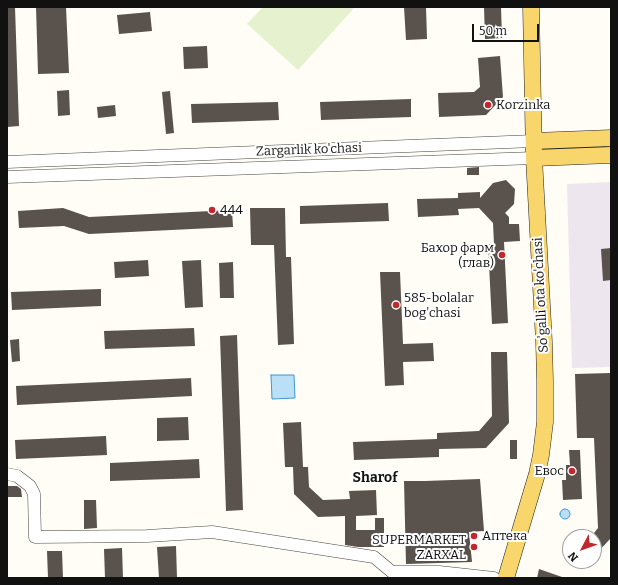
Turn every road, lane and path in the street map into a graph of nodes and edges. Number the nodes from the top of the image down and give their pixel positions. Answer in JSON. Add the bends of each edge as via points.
{"nodes":[{"id":1,"x":531,"y":7,"type":"edge"},
{"id":2,"x":540,"y":7,"type":"edge"},
{"id":3,"x":611,"y":138,"type":"edge"},
{"id":4,"x":538,"y":141,"type":"junction"},
{"id":5,"x":421,"y":145,"type":"junction"},
{"id":6,"x":246,"y":152,"type":"junction"},
{"id":7,"x":611,"y":155,"type":"edge"},
{"id":8,"x":539,"y":158,"type":"junction"},
{"id":9,"x":7,"y":162,"type":"edge"},
{"id":10,"x":422,"y":162,"type":"junction"},
{"id":11,"x":245,"y":169,"type":"junction"},
{"id":12,"x":7,"y":177,"type":"edge"},
{"id":13,"x":7,"y":474,"type":"edge"},
{"id":14,"x":494,"y":578,"type":"edge"},
{"id":15,"x":506,"y":578,"type":"edge"},
{"id":16,"x":514,"y":578,"type":"edge"}],
"edges":[{"from":1,"to":4,"type":"main road","name":"So'galli ota ko'chasi"},
{"from":2,"to":4,"type":"main road","name":"So'galli ota ko'chasi"},
{"from":3,"to":4,"type":"main road","name":"Zargarlik ko'chasi"},
{"from":4,"to":5,"type":"street","name":"Zargarlik ko'chasi"},
{"from":4,"to":8,"type":"main road","name":"So'galli ota ko'chasi"},
{"from":5,"to":6,"type":"street","name":"Zargarlik ko'chasi"},
{"from":5,"to":10,"type":"street"},
{"from":6,"to":9,"type":"street","name":"Zargarlik ko'chasi"},
{"from":6,"to":11,"type":"street"},
{"from":7,"to":8,"type":"main road","name":"Zargarlik ko'chasi"},
{"from":8,"to":10,"type":"street","name":"Zargarlik ko'chasi"},
{"from":8,"to":15,"type":"main road","name":"So'galli ota ko'chasi","via":[[546,381],[544,436],[537,474]]},
{"from":8,"to":16,"type":"main road","name":"So'galli ota ko'chasi","via":[[552,348],[552,437],[544,475]]},
{"from":10,"to":11,"type":"street","name":"Zargarlik ko'chasi"},
{"from":11,"to":12,"type":"street","name":"Zargarlik ko'chasi"},
{"from":13,"to":14,"type":"street","via":[[17,476],[30,486],[34,494],[35,537],[147,536],[212,532],[374,558],[392,572],[439,572]]}]}
